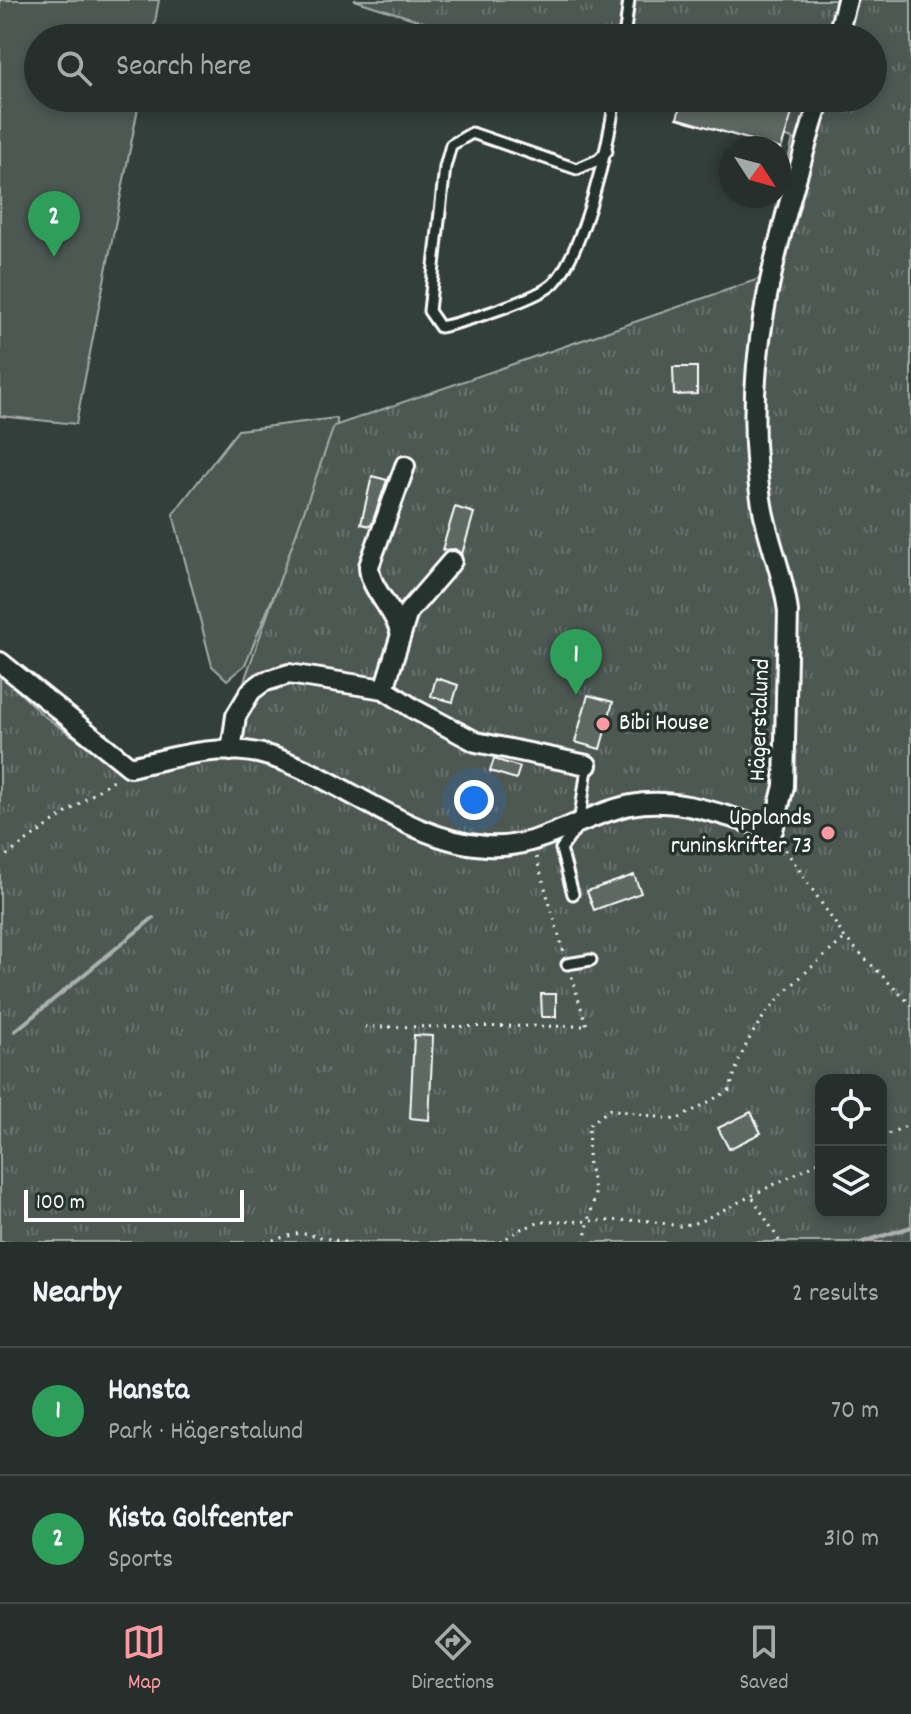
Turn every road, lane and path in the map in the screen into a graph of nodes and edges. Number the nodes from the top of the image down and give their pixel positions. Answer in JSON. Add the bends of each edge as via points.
{"nodes":[{"id":1,"x":629,"y":0,"type":"edge"},
{"id":2,"x":847,"y":0,"type":"edge"},
{"id":3,"x":626,"y":24,"type":"edge"},
{"id":4,"x":841,"y":24,"type":"edge"},
{"id":5,"x":613,"y":112,"type":"edge"},
{"id":6,"x":816,"y":112,"type":"edge"},
{"id":7,"x":607,"y":151,"type":"junction"},
{"id":8,"x":405,"y":466,"type":"dead end"},
{"id":9,"x":452,"y":561,"type":"dead end"},
{"id":10,"x":400,"y":632,"type":"junction"},
{"id":11,"x":0,"y":662,"type":"edge"},
{"id":12,"x":384,"y":689,"type":"junction"},
{"id":13,"x":231,"y":751,"type":"junction"},
{"id":14,"x":588,"y":761,"type":"joint"},
{"id":15,"x":130,"y":767,"type":"junction"},
{"id":16,"x":579,"y":824,"type":"junction"},
{"id":17,"x":773,"y":830,"type":"junction"},
{"id":18,"x":532,"y":842,"type":"junction"},
{"id":19,"x":0,"y":860,"type":"edge"},
{"id":20,"x":573,"y":894,"type":"dead end"},
{"id":21,"x":845,"y":938,"type":"junction"},
{"id":22,"x":591,"y":960,"type":"dead end"},
{"id":23,"x":567,"y":964,"type":"junction"},
{"id":24,"x":911,"y":1005,"type":"edge"},
{"id":25,"x":365,"y":1027,"type":"dead end"},
{"id":26,"x":911,"y":1124,"type":"edge"},
{"id":27,"x":887,"y":1134,"type":"edge"},
{"id":28,"x":815,"y":1164,"type":"edge"},
{"id":29,"x":752,"y":1197,"type":"junction"},
{"id":30,"x":589,"y":1222,"type":"junction"},
{"id":31,"x":265,"y":1242,"type":"edge"},
{"id":32,"x":345,"y":1242,"type":"edge"},
{"id":33,"x":500,"y":1242,"type":"edge"},
{"id":34,"x":584,"y":1242,"type":"edge"},
{"id":35,"x":780,"y":1242,"type":"edge"}],
"edges":[{"from":1,"to":3,"type":"lane"},
{"from":2,"to":4,"type":"street"},
{"from":5,"to":7,"type":"lane"},
{"from":6,"to":17,"type":"street","name":"Hägerstalund","via":[[766,290],[758,353],[755,431],[762,505],[788,612],[784,786]]},
{"from":7,"to":7,"type":"lane","via":[[566,265],[552,286],[440,327],[429,311],[451,145],[472,133],[577,169]]},
{"from":8,"to":10,"type":"street","via":[[369,566]]},
{"from":9,"to":10,"type":"street","via":[[420,595]]},
{"from":10,"to":12,"type":"street"},
{"from":11,"to":15,"type":"street"},
{"from":12,"to":13,"type":"street","via":[[318,676],[276,676],[243,704]]},
{"from":12,"to":14,"type":"street","via":[[476,742]]},
{"from":13,"to":15,"type":"street"},
{"from":13,"to":18,"type":"street","via":[[287,763],[418,827],[466,844]]},
{"from":14,"to":16,"type":"lane"},
{"from":15,"to":19,"type":"path"},
{"from":16,"to":17,"type":"street","via":[[629,806],[656,803],[680,804]]},
{"from":16,"to":18,"type":"street"},
{"from":16,"to":20,"type":"lane","via":[[561,849]]},
{"from":17,"to":21,"type":"path"},
{"from":18,"to":23,"type":"path"},
{"from":21,"to":24,"type":"path"},
{"from":21,"to":30,"type":"path","via":[[765,1011],[730,1090],[676,1120],[610,1109],[589,1125],[588,1160],[595,1184]]},
{"from":22,"to":23,"type":"lane"},
{"from":23,"to":25,"type":"path","via":[[587,1026]]},
{"from":26,"to":27,"type":"path"},
{"from":28,"to":29,"type":"path"},
{"from":29,"to":30,"type":"path","via":[[679,1226],[643,1220]]},
{"from":29,"to":35,"type":"path"},
{"from":30,"to":33,"type":"path","via":[[541,1222]]},
{"from":30,"to":34,"type":"path"},
{"from":31,"to":32,"type":"path","via":[[300,1233]]}]}
